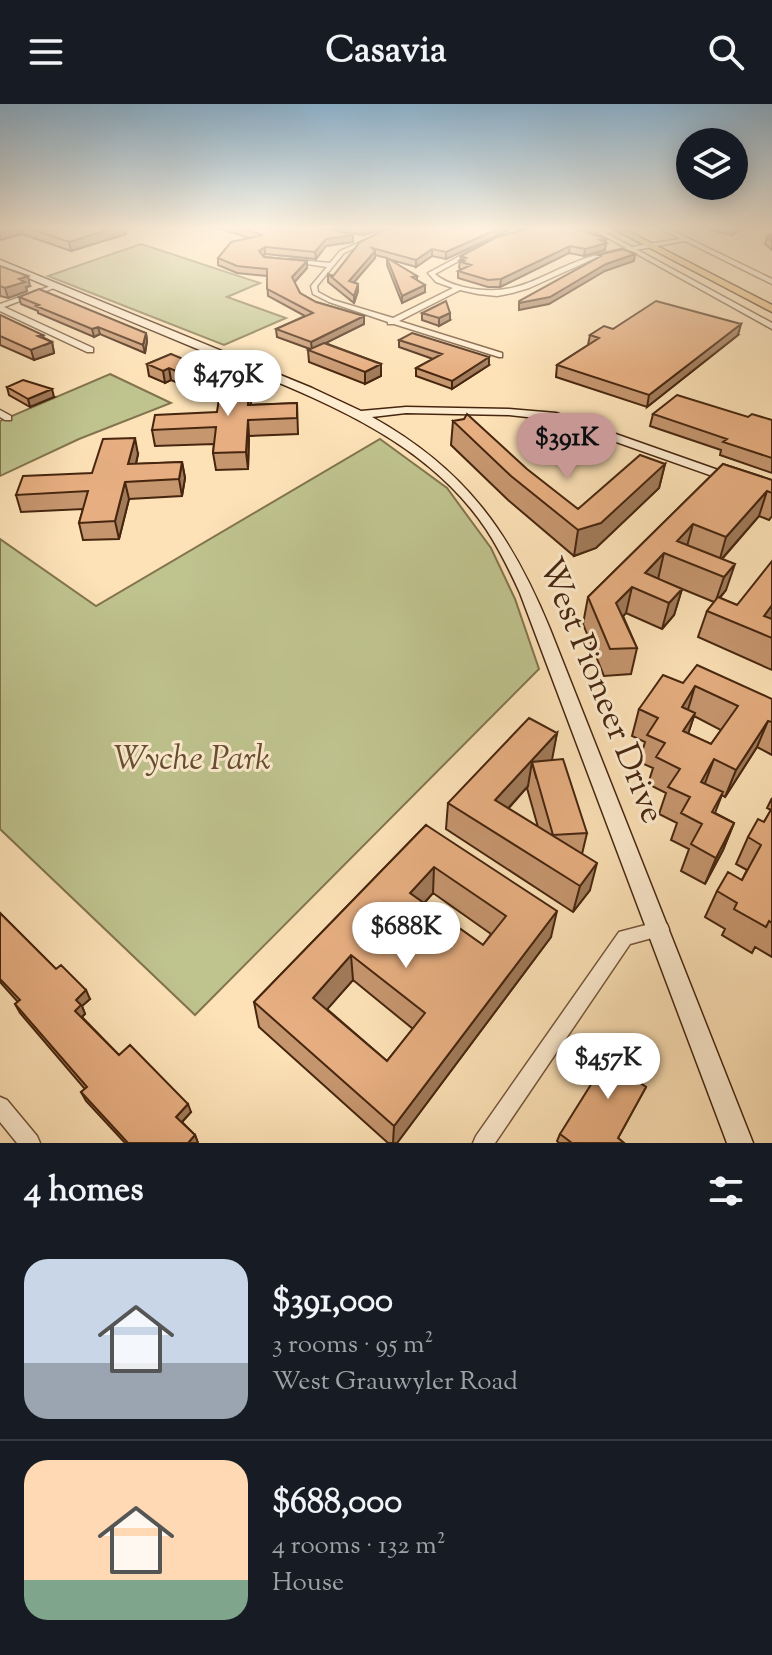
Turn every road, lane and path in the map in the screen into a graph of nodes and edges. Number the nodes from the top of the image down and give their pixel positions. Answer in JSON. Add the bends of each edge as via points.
{"nodes":[{"id":1,"x":33,"y":276,"type":"edge"},
{"id":2,"x":322,"y":276,"type":"edge"},
{"id":3,"x":435,"y":276,"type":"edge"},
{"id":4,"x":550,"y":276,"type":"edge"},
{"id":5,"x":681,"y":276,"type":"edge"},
{"id":6,"x":710,"y":276,"type":"edge"},
{"id":7,"x":729,"y":276,"type":"edge"},
{"id":8,"x":56,"y":286,"type":"junction"},
{"id":9,"x":459,"y":288,"type":"junction"},
{"id":10,"x":772,"y":298,"type":"edge"},
{"id":11,"x":0,"y":307,"type":"edge"},
{"id":12,"x":772,"y":309,"type":"edge"},
{"id":13,"x":391,"y":322,"type":"junction"},
{"id":14,"x":772,"y":326,"type":"edge"},
{"id":15,"x":90,"y":350,"type":"dead end"},
{"id":16,"x":499,"y":355,"type":"dead end"},
{"id":17,"x":361,"y":415,"type":"junction"},
{"id":18,"x":772,"y":493,"type":"edge"},
{"id":19,"x":661,"y":929,"type":"junction"},
{"id":20,"x":0,"y":1107,"type":"edge"},
{"id":21,"x":21,"y":1140,"type":"edge"},
{"id":22,"x":483,"y":1143,"type":"edge"},
{"id":23,"x":740,"y":1143,"type":"edge"}],
"edges":[{"from":1,"to":8,"type":"main road","name":"West Pioneer Drive"},
{"from":2,"to":13,"type":"street","via":[[315,293]]},
{"from":3,"to":9,"type":"street"},
{"from":4,"to":9,"type":"street","via":[[512,294]]},
{"from":5,"to":14,"type":"street"},
{"from":6,"to":12,"type":"main road"},
{"from":7,"to":10,"type":"main road"},
{"from":8,"to":11,"type":"street"},
{"from":8,"to":17,"type":"main road","name":"West Pioneer Drive"},
{"from":9,"to":13,"type":"street"},
{"from":11,"to":15,"type":"street"},
{"from":13,"to":16,"type":"street"},
{"from":17,"to":18,"type":"main road","via":[[406,410],[556,417]]},
{"from":17,"to":19,"type":"main road","name":"West Pioneer Drive","via":[[411,446],[462,489],[515,562]]},
{"from":19,"to":22,"type":"street","via":[[625,937]]},
{"from":19,"to":23,"type":"main road","name":"West Pioneer Drive"},
{"from":20,"to":21,"type":"street"}]}
